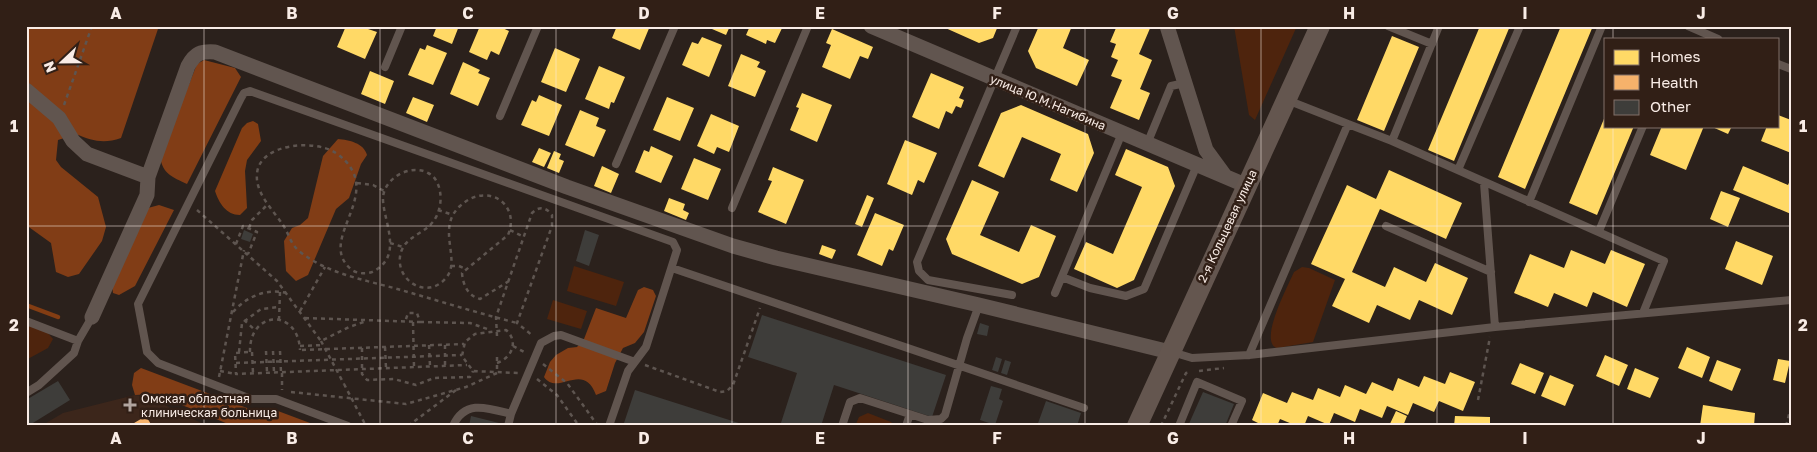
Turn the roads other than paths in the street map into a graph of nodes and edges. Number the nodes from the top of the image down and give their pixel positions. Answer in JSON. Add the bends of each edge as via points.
{"nodes":[{"id":1,"x":402,"y":26,"type":"edge"},
{"id":2,"x":538,"y":26,"type":"edge"},
{"id":3,"x":674,"y":26,"type":"edge"},
{"id":4,"x":808,"y":26,"type":"edge"},
{"id":5,"x":871,"y":26,"type":"edge"},
{"id":6,"x":1017,"y":26,"type":"edge"},
{"id":7,"x":1167,"y":26,"type":"edge"},
{"id":8,"x":1320,"y":26,"type":"edge"},
{"id":9,"x":1388,"y":26,"type":"edge"},
{"id":10,"x":1439,"y":26,"type":"edge"},
{"id":11,"x":1520,"y":26,"type":"edge"},
{"id":12,"x":1602,"y":26,"type":"edge"},
{"id":13,"x":1688,"y":26,"type":"edge"},
{"id":14,"x":1716,"y":38,"type":"edge"},
{"id":15,"x":1432,"y":44,"type":"junction"},
{"id":16,"x":385,"y":67,"type":"dead end"},
{"id":17,"x":994,"y":79,"type":"junction"},
{"id":18,"x":1185,"y":83,"type":"junction"},
{"id":19,"x":26,"y":90,"type":"edge"},
{"id":20,"x":1286,"y":100,"type":"junction"},
{"id":21,"x":500,"y":116,"type":"dead end"},
{"id":22,"x":1348,"y":124,"type":"junction"},
{"id":23,"x":1642,"y":128,"type":"edge"},
{"id":24,"x":1122,"y":133,"type":"junction"},
{"id":25,"x":1392,"y":141,"type":"junction"},
{"id":26,"x":1147,"y":144,"type":"junction"},
{"id":27,"x":616,"y":164,"type":"dead end"},
{"id":28,"x":1197,"y":165,"type":"junction"},
{"id":29,"x":1458,"y":170,"type":"junction"},
{"id":30,"x":148,"y":177,"type":"junction"},
{"id":31,"x":1226,"y":177,"type":"junction"},
{"id":32,"x":1484,"y":183,"type":"junction"},
{"id":33,"x":1245,"y":185,"type":"junction"},
{"id":34,"x":1529,"y":202,"type":"junction"},
{"id":35,"x":732,"y":208,"type":"dead end"},
{"id":36,"x":1386,"y":226,"type":"dead end"},
{"id":37,"x":1599,"y":231,"type":"junction"},
{"id":38,"x":672,"y":268,"type":"junction"},
{"id":39,"x":1491,"y":272,"type":"junction"},
{"id":40,"x":1062,"y":277,"type":"junction"},
{"id":41,"x":1055,"y":293,"type":"dead end"},
{"id":42,"x":1012,"y":296,"type":"dead end"},
{"id":43,"x":1791,"y":300,"type":"edge"},
{"id":44,"x":979,"y":305,"type":"junction"},
{"id":45,"x":1642,"y":313,"type":"junction"},
{"id":46,"x":92,"y":317,"type":"joint"},
{"id":47,"x":26,"y":321,"type":"edge"},
{"id":48,"x":1495,"y":327,"type":"junction"},
{"id":49,"x":78,"y":341,"type":"junction"},
{"id":50,"x":1170,"y":352,"type":"junction"},
{"id":51,"x":1249,"y":354,"type":"junction"},
{"id":52,"x":635,"y":362,"type":"junction"},
{"id":53,"x":959,"y":365,"type":"junction"},
{"id":54,"x":26,"y":393,"type":"edge"},
{"id":55,"x":1084,"y":408,"type":"dead end"},
{"id":56,"x":511,"y":414,"type":"junction"},
{"id":57,"x":910,"y":414,"type":"junction"},
{"id":58,"x":348,"y":426,"type":"edge"},
{"id":59,"x":453,"y":426,"type":"edge"},
{"id":60,"x":508,"y":426,"type":"edge"},
{"id":61,"x":609,"y":426,"type":"edge"},
{"id":62,"x":842,"y":426,"type":"edge"},
{"id":63,"x":906,"y":426,"type":"edge"},
{"id":64,"x":1137,"y":426,"type":"edge"},
{"id":65,"x":1179,"y":426,"type":"edge"},
{"id":66,"x":1231,"y":426,"type":"edge"}],
"edges":[{"from":1,"to":16,"type":"lane"},
{"from":2,"to":21,"type":"lane"},
{"from":3,"to":27,"type":"lane"},
{"from":4,"to":35,"type":"lane"},
{"from":5,"to":17,"type":"street","name":"улица Ю.М.Нагибина"},
{"from":6,"to":17,"type":"lane"},
{"from":7,"to":18,"type":"street"},
{"from":8,"to":20,"type":"main road","name":"2-я Кольцевая улица"},
{"from":9,"to":15,"type":"lane"},
{"from":10,"to":15,"type":"lane"},
{"from":11,"to":29,"type":"lane"},
{"from":12,"to":34,"type":"lane"},
{"from":13,"to":14,"type":"lane"},
{"from":15,"to":25,"type":"lane"},
{"from":17,"to":24,"type":"street","name":"улица Ю.М.Нагибина"},
{"from":17,"to":42,"type":"lane","via":[[917,262],[919,271],[928,280]]},
{"from":18,"to":26,"type":"lane","via":[[1171,86]]},
{"from":18,"to":31,"type":"street","via":[[1206,150]]},
{"from":19,"to":30,"type":"street","via":[[59,118],[73,142],[87,154]]},
{"from":20,"to":22,"type":"lane"},
{"from":20,"to":33,"type":"main road","name":"2-я Кольцевая улица"},
{"from":22,"to":25,"type":"lane"},
{"from":22,"to":51,"type":"lane"},
{"from":23,"to":37,"type":"lane"},
{"from":24,"to":26,"type":"street","name":"улица Ю.М.Нагибина"},
{"from":24,"to":40,"type":"lane"},
{"from":25,"to":29,"type":"lane"},
{"from":26,"to":28,"type":"street","name":"улица Ю.М.Нагибина"},
{"from":28,"to":31,"type":"street","name":"улица Ю.М.Нагибина"},
{"from":28,"to":40,"type":"lane","via":[[1144,290],[1126,296],[1090,288]]},
{"from":29,"to":32,"type":"lane"},
{"from":30,"to":44,"type":"street","via":[[193,56],[202,51],[215,52],[567,187],[733,246]]},
{"from":30,"to":46,"type":"street","via":[[147,194]]},
{"from":31,"to":33,"type":"street","name":"улица Ю.М.Нагибина"},
{"from":32,"to":34,"type":"lane"},
{"from":32,"to":39,"type":"lane"},
{"from":33,"to":50,"type":"main road","name":"2-я Кольцевая улица"},
{"from":34,"to":37,"type":"lane"},
{"from":36,"to":39,"type":"lane"},
{"from":37,"to":45,"type":"lane","via":[[1664,261]]},
{"from":38,"to":52,"type":"lane","via":[[646,347]]},
{"from":38,"to":53,"type":"lane"},
{"from":38,"to":58,"type":"lane","via":[[677,250],[673,242],[256,91],[244,93],[138,304],[150,357],[158,363],[251,398],[276,399]]},
{"from":39,"to":48,"type":"lane"},
{"from":40,"to":41,"type":"lane"},
{"from":43,"to":45,"type":"lane"},
{"from":44,"to":50,"type":"street"},
{"from":44,"to":53,"type":"lane"},
{"from":45,"to":48,"type":"lane"},
{"from":46,"to":49,"type":"lane"},
{"from":47,"to":49,"type":"lane"},
{"from":48,"to":51,"type":"lane"},
{"from":49,"to":54,"type":"lane","via":[[74,353]]},
{"from":50,"to":51,"type":"lane","via":[[1192,358]]},
{"from":50,"to":64,"type":"main road","name":"2-я Кольцевая улица"},
{"from":52,"to":56,"type":"lane","via":[[561,335],[554,336],[541,343]]},
{"from":52,"to":61,"type":"lane","via":[[628,371]]},
{"from":53,"to":55,"type":"lane"},
{"from":53,"to":57,"type":"lane","via":[[941,420]]},
{"from":56,"to":59,"type":"lane","via":[[478,405],[467,409]]},
{"from":56,"to":60,"type":"lane"},
{"from":57,"to":62,"type":"lane","via":[[860,398],[850,402]]},
{"from":57,"to":63,"type":"lane"},
{"from":65,"to":66,"type":"lane","via":[[1197,382],[1242,401]]}]}
